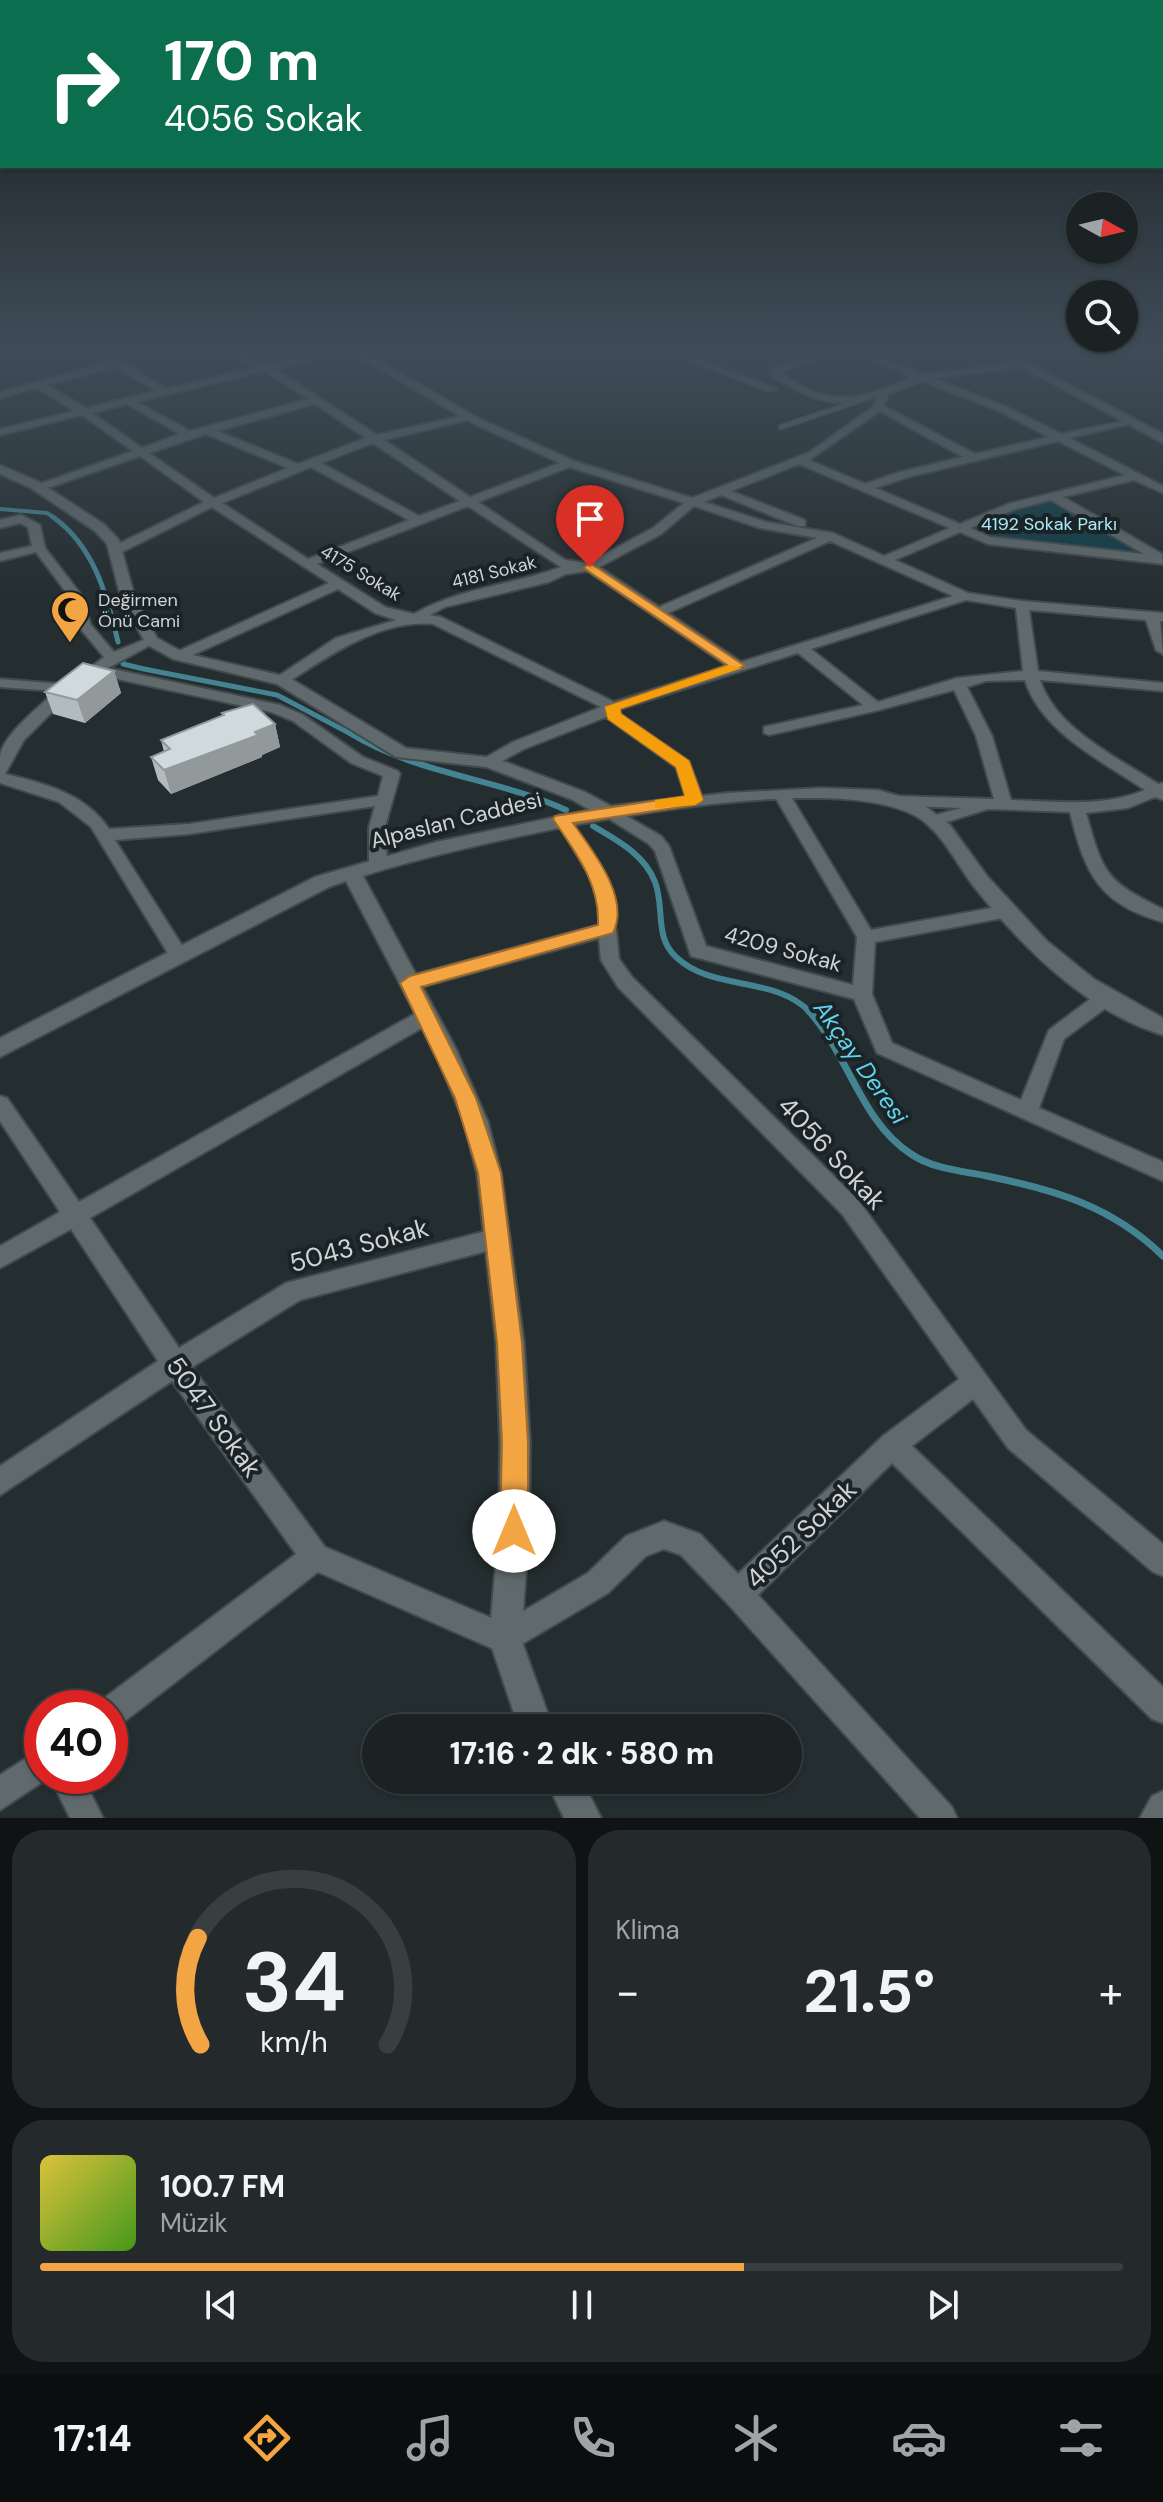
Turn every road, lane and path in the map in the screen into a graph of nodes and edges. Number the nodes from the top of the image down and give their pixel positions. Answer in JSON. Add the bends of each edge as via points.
{"nodes":[{"id":1,"x":115,"y":434,"type":"edge"},
{"id":2,"x":193,"y":434,"type":"edge"},
{"id":3,"x":215,"y":434,"type":"edge"},
{"id":4,"x":370,"y":434,"type":"edge"},
{"id":5,"x":399,"y":434,"type":"edge"},
{"id":6,"x":506,"y":434,"type":"edge"},
{"id":7,"x":841,"y":434,"type":"edge"},
{"id":8,"x":929,"y":434,"type":"edge"},
{"id":9,"x":1057,"y":434,"type":"edge"},
{"id":10,"x":1077,"y":434,"type":"edge"},
{"id":11,"x":189,"y":435,"type":"joint"},
{"id":12,"x":1064,"y":437,"type":"junction"},
{"id":13,"x":378,"y":439,"type":"junction"},
{"id":14,"x":142,"y":453,"type":"junction"},
{"id":15,"x":972,"y":457,"type":"junction"},
{"id":16,"x":802,"y":461,"type":"junction"},
{"id":17,"x":313,"y":463,"type":"junction"},
{"id":18,"x":570,"y":463,"type":"junction"},
{"id":19,"x":0,"y":469,"type":"edge"},
{"id":20,"x":300,"y":469,"type":"junction"},
{"id":21,"x":1136,"y":476,"type":"junction"},
{"id":22,"x":38,"y":488,"type":"junction"},
{"id":23,"x":864,"y":488,"type":"junction"},
{"id":24,"x":1163,"y":490,"type":"edge"},
{"id":25,"x":721,"y":491,"type":"junction"},
{"id":26,"x":1053,"y":496,"type":"junction"},
{"id":27,"x":473,"y":501,"type":"junction"},
{"id":28,"x":213,"y":503,"type":"junction"},
{"id":29,"x":691,"y":503,"type":"junction"},
{"id":30,"x":419,"y":521,"type":"junction"},
{"id":31,"x":0,"y":524,"type":"edge"},
{"id":32,"x":955,"y":528,"type":"junction"},
{"id":33,"x":829,"y":536,"type":"junction"},
{"id":34,"x":39,"y":548,"type":"junction"},
{"id":35,"x":116,"y":550,"type":"junction"},
{"id":36,"x":0,"y":557,"type":"edge"},
{"id":37,"x":1163,"y":560,"type":"edge"},
{"id":38,"x":882,"y":561,"type":"junction"},
{"id":39,"x":308,"y":563,"type":"junction"},
{"id":40,"x":590,"y":567,"type":"junction"},
{"id":41,"x":339,"y":583,"type":"junction"},
{"id":42,"x":965,"y":596,"type":"junction"},
{"id":43,"x":1022,"y":605,"type":"junction"},
{"id":44,"x":660,"y":612,"type":"junction"},
{"id":45,"x":1157,"y":616,"type":"edge"},
{"id":46,"x":416,"y":618,"type":"junction"},
{"id":47,"x":151,"y":641,"type":"junction"},
{"id":48,"x":799,"y":647,"type":"junction"},
{"id":49,"x":1163,"y":650,"type":"edge"},
{"id":50,"x":179,"y":656,"type":"junction"},
{"id":51,"x":112,"y":658,"type":"junction"},
{"id":52,"x":738,"y":666,"type":"junction"},
{"id":53,"x":98,"y":670,"type":"junction"},
{"id":54,"x":1033,"y":675,"type":"junction"},
{"id":55,"x":282,"y":680,"type":"junction"},
{"id":56,"x":957,"y":682,"type":"junction"},
{"id":57,"x":0,"y":683,"type":"edge"},
{"id":58,"x":1163,"y":687,"type":"edge"},
{"id":59,"x":68,"y":688,"type":"junction"},
{"id":60,"x":613,"y":707,"type":"junction"},
{"id":61,"x":875,"y":707,"type":"junction"},
{"id":62,"x":769,"y":730,"type":"dead end"},
{"id":63,"x":489,"y":762,"type":"junction"},
{"id":64,"x":0,"y":771,"type":"edge"},
{"id":65,"x":0,"y":778,"type":"edge"},
{"id":66,"x":1161,"y":791,"type":"edge"},
{"id":67,"x":782,"y":795,"type":"junction"},
{"id":68,"x":382,"y":800,"type":"junction"},
{"id":69,"x":695,"y":800,"type":"junction"},
{"id":70,"x":895,"y":801,"type":"junction"},
{"id":71,"x":1003,"y":802,"type":"junction"},
{"id":72,"x":1077,"y":809,"type":"junction"},
{"id":73,"x":605,"y":811,"type":"junction"},
{"id":74,"x":561,"y":819,"type":"junction"},
{"id":75,"x":934,"y":821,"type":"junction"},
{"id":76,"x":103,"y":835,"type":"junction"},
{"id":77,"x":378,"y":863,"type":"junction"},
{"id":78,"x":351,"y":872,"type":"junction"},
{"id":79,"x":1008,"y":911,"type":"junction"},
{"id":80,"x":1163,"y":916,"type":"edge"},
{"id":81,"x":607,"y":929,"type":"junction"},
{"id":82,"x":866,"y":937,"type":"junction"},
{"id":83,"x":179,"y":955,"type":"junction"},
{"id":84,"x":410,"y":983,"type":"junction"},
{"id":85,"x":862,"y":994,"type":"junction"},
{"id":86,"x":1104,"y":999,"type":"junction"},
{"id":87,"x":427,"y":1016,"type":"junction"},
{"id":88,"x":1163,"y":1027,"type":"edge"},
{"id":89,"x":0,"y":1048,"type":"edge"},
{"id":90,"x":0,"y":1104,"type":"edge"},
{"id":91,"x":1028,"y":1109,"type":"junction"},
{"id":92,"x":1163,"y":1172,"type":"edge"},
{"id":93,"x":76,"y":1215,"type":"junction"},
{"id":94,"x":498,"y":1238,"type":"junction"},
{"id":95,"x":0,"y":1258,"type":"edge"},
{"id":96,"x":175,"y":1364,"type":"junction"},
{"id":97,"x":975,"y":1382,"type":"junction"},
{"id":98,"x":892,"y":1445,"type":"junction"},
{"id":99,"x":0,"y":1482,"type":"edge"},
{"id":100,"x":315,"y":1557,"type":"junction"},
{"id":101,"x":1163,"y":1562,"type":"edge"},
{"id":102,"x":738,"y":1594,"type":"junction"},
{"id":103,"x":505,"y":1639,"type":"junction"},
{"id":104,"x":128,"y":1699,"type":"edge"},
{"id":105,"x":1163,"y":1708,"type":"edge"},
{"id":106,"x":531,"y":1714,"type":"edge"},
{"id":107,"x":24,"y":1777,"type":"edge"},
{"id":108,"x":0,"y":1794,"type":"edge"},
{"id":109,"x":74,"y":1794,"type":"edge"},
{"id":110,"x":570,"y":1794,"type":"edge"},
{"id":111,"x":1163,"y":1807,"type":"edge"},
{"id":112,"x":87,"y":1818,"type":"edge"},
{"id":113,"x":583,"y":1818,"type":"edge"},
{"id":114,"x":941,"y":1818,"type":"edge"},
{"id":115,"x":1156,"y":1818,"type":"edge"}],
"edges":[{"from":1,"to":14,"type":"street","name":"4175 Sokak"},
{"from":2,"to":11,"type":"street"},
{"from":3,"to":20,"type":"street"},
{"from":4,"to":13,"type":"street"},
{"from":5,"to":13,"type":"street"},
{"from":6,"to":18,"type":"street"},
{"from":7,"to":16,"type":"street","name":"4181 Sokak"},
{"from":8,"to":15,"type":"street"},
{"from":9,"to":12,"type":"street"},
{"from":10,"to":12,"type":"street"},
{"from":11,"to":14,"type":"street"},
{"from":12,"to":15,"type":"street"},
{"from":12,"to":21,"type":"street"},
{"from":13,"to":17,"type":"street"},
{"from":13,"to":27,"type":"street"},
{"from":14,"to":22,"type":"street"},
{"from":14,"to":28,"type":"street","name":"4175 Sokak"},
{"from":15,"to":23,"type":"street"},
{"from":16,"to":23,"type":"street"},
{"from":16,"to":25,"type":"street","name":"4181 Sokak"},
{"from":17,"to":20,"type":"street"},
{"from":17,"to":30,"type":"street"},
{"from":18,"to":27,"type":"street"},
{"from":18,"to":29,"type":"street"},
{"from":19,"to":22,"type":"street"},
{"from":20,"to":28,"type":"street"},
{"from":21,"to":24,"type":"street"},
{"from":21,"to":26,"type":"street"},
{"from":22,"to":35,"type":"street","via":[[100,528]]},
{"from":23,"to":32,"type":"street"},
{"from":25,"to":29,"type":"street","name":"4181 Sokak"},
{"from":25,"to":33,"type":"street"},
{"from":26,"to":32,"type":"street"},
{"from":26,"to":37,"type":"street"},
{"from":27,"to":30,"type":"street"},
{"from":27,"to":40,"type":"street","via":[[561,563]]},
{"from":28,"to":35,"type":"street"},
{"from":28,"to":39,"type":"street","name":"4175 Sokak"},
{"from":29,"to":33,"type":"street","via":[[795,533]]},
{"from":29,"to":40,"type":"street","name":"4181 Sokak","via":[[645,539]]},
{"from":30,"to":39,"type":"street"},
{"from":31,"to":34,"type":"street","via":[[29,521]]},
{"from":32,"to":37,"type":"street","via":[[1018,546]]},
{"from":32,"to":38,"type":"street"},
{"from":33,"to":38,"type":"street"},
{"from":33,"to":44,"type":"street"},
{"from":34,"to":36,"type":"street"},
{"from":34,"to":51,"type":"street","via":[[72,592],[85,626]]},
{"from":35,"to":47,"type":"street","via":[[128,598]]},
{"from":38,"to":42,"type":"street"},
{"from":39,"to":41,"type":"street","name":"4175 Sokak"},
{"from":40,"to":44,"type":"street"},
{"from":40,"to":46,"type":"street","name":"4181 Sokak","via":[[440,604]]},
{"from":41,"to":46,"type":"street","name":"4175 Sokak","via":[[380,610]]},
{"from":41,"to":50,"type":"street"},
{"from":42,"to":43,"type":"street"},
{"from":42,"to":48,"type":"street"},
{"from":43,"to":45,"type":"street"},
{"from":43,"to":54,"type":"street"},
{"from":44,"to":52,"type":"street"},
{"from":45,"to":49,"type":"street"},
{"from":46,"to":55,"type":"street","name":"4181 Sokak","via":[[341,641]]},
{"from":46,"to":60,"type":"street","name":"4175 Sokak","via":[[436,620]]},
{"from":47,"to":50,"type":"street"},
{"from":47,"to":51,"type":"street"},
{"from":48,"to":52,"type":"street"},
{"from":48,"to":61,"type":"street"},
{"from":50,"to":55,"type":"street"},
{"from":51,"to":53,"type":"street"},
{"from":52,"to":60,"type":"street"},
{"from":53,"to":59,"type":"street"},
{"from":53,"to":68,"type":"street","via":[[243,699],[298,718],[357,760],[392,774]]},
{"from":54,"to":56,"type":"street"},
{"from":54,"to":58,"type":"street"},
{"from":54,"to":66,"type":"street","via":[[1049,711]]},
{"from":55,"to":63,"type":"street","via":[[402,753]]},
{"from":56,"to":61,"type":"street"},
{"from":56,"to":71,"type":"street","via":[[984,736]]},
{"from":57,"to":59,"type":"street"},
{"from":59,"to":64,"type":"street","via":[[22,732]]},
{"from":60,"to":63,"type":"street","via":[[510,747]]},
{"from":60,"to":69,"type":"street","name":"4175 Sokak","via":[[613,716],[683,765]]},
{"from":61,"to":62,"type":"street"},
{"from":63,"to":73,"type":"street","via":[[557,786]]},
{"from":65,"to":76,"type":"street","via":[[60,794],[82,808]]},
{"from":66,"to":72,"type":"street","via":[[1116,806]]},
{"from":67,"to":69,"type":"street","name":"Alpaslan Caddesi"},
{"from":67,"to":70,"type":"street","name":"Alpaslan Caddesi"},
{"from":67,"to":82,"type":"street"},
{"from":68,"to":76,"type":"street","via":[[189,829]]},
{"from":68,"to":77,"type":"street"},
{"from":69,"to":73,"type":"street","name":"Alpaslan Caddesi"},
{"from":70,"to":71,"type":"street"},
{"from":70,"to":75,"type":"street","name":"Alpaslan Caddesi"},
{"from":71,"to":72,"type":"street"},
{"from":71,"to":75,"type":"street"},
{"from":72,"to":80,"type":"street","via":[[1097,878],[1120,896]]},
{"from":73,"to":74,"type":"street","name":"Alpaslan Caddesi"},
{"from":73,"to":85,"type":"street","name":"4209 Sokak","via":[[663,850],[698,951]]},
{"from":74,"to":77,"type":"street","name":"Alpaslan Caddesi"},
{"from":74,"to":81,"type":"lane","via":[[591,861],[608,905]]},
{"from":75,"to":79,"type":"street","name":"Alpaslan Caddesi"},
{"from":76,"to":83,"type":"street"},
{"from":77,"to":78,"type":"street","name":"Alpaslan Caddesi"},
{"from":78,"to":83,"type":"street","name":"Alpaslan Caddesi"},
{"from":78,"to":84,"type":"street"},
{"from":79,"to":82,"type":"street"},
{"from":79,"to":86,"type":"street","name":"Alpaslan Caddesi"},
{"from":81,"to":84,"type":"street"},
{"from":81,"to":97,"type":"street","name":"4056 Sokak","via":[[610,960],[625,982],[850,1207]]},
{"from":82,"to":85,"type":"street"},
{"from":83,"to":89,"type":"street","name":"Alpaslan Caddesi"},
{"from":84,"to":87,"type":"street"},
{"from":85,"to":91,"type":"street","name":"4209 Sokak","via":[[884,1048]]},
{"from":86,"to":88,"type":"street","name":"Alpaslan Caddesi"},
{"from":86,"to":91,"type":"street","via":[[1056,1035]]},
{"from":87,"to":93,"type":"street"},
{"from":87,"to":94,"type":"street","via":[[476,1122]]},
{"from":90,"to":93,"type":"street","name":"5047 Sokak"},
{"from":91,"to":92,"type":"street","name":"4209 Sokak"},
{"from":93,"to":95,"type":"street"},
{"from":93,"to":96,"type":"street","name":"5047 Sokak"},
{"from":94,"to":96,"type":"street","name":"5043 Sokak","via":[[294,1291]]},
{"from":94,"to":103,"type":"street","via":[[515,1442]]},
{"from":96,"to":99,"type":"street","name":"5043 Sokak"},
{"from":96,"to":100,"type":"street","name":"5047 Sokak"},
{"from":97,"to":98,"type":"street","name":"4052 Sokak"},
{"from":97,"to":101,"type":"street","name":"4056 Sokak","via":[[1017,1439]]},
{"from":98,"to":102,"type":"street","name":"4052 Sokak"},
{"from":98,"to":105,"type":"street"},
{"from":100,"to":103,"type":"street"},
{"from":100,"to":104,"type":"street"},
{"from":102,"to":103,"type":"street","name":"4052 Sokak","via":[[690,1544],[664,1535],[636,1546],[598,1583]]},
{"from":102,"to":114,"type":"street"},
{"from":103,"to":106,"type":"street"},
{"from":107,"to":108,"type":"street"},
{"from":109,"to":112,"type":"street"},
{"from":110,"to":113,"type":"street"},
{"from":111,"to":115,"type":"street"}]}
